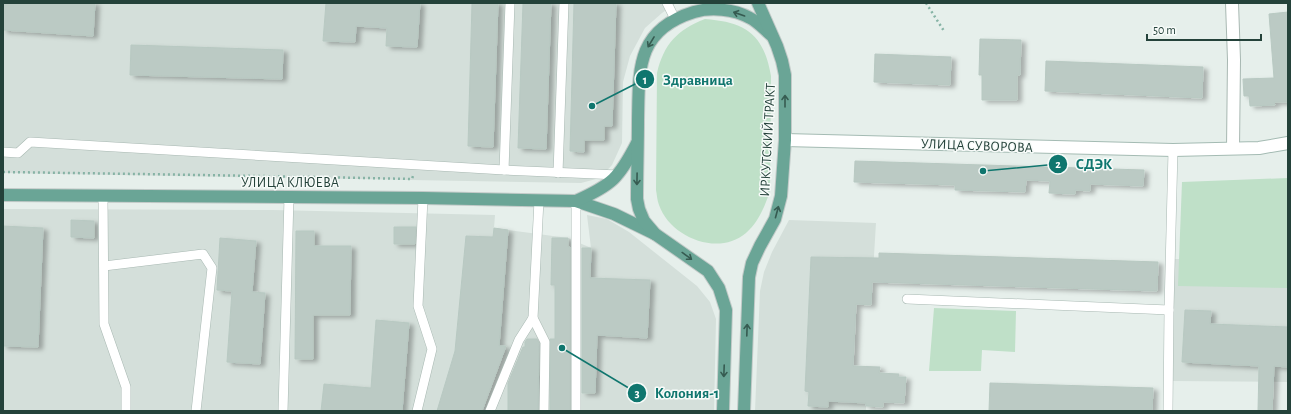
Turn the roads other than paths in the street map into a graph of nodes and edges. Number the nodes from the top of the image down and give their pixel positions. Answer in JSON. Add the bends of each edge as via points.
{"nodes":[{"id":1,"x":510,"y":3,"type":"edge"},
{"id":2,"x":564,"y":3,"type":"edge"},
{"id":3,"x":667,"y":3,"type":"edge"},
{"id":4,"x":693,"y":3,"type":"edge"},
{"id":5,"x":758,"y":3,"type":"edge"},
{"id":6,"x":1232,"y":3,"type":"edge"},
{"id":7,"x":677,"y":18,"type":"junction"},
{"id":8,"x":771,"y":35,"type":"junction"},
{"id":9,"x":638,"y":140,"type":"junction"},
{"id":10,"x":785,"y":140,"type":"junction"},
{"id":11,"x":1288,"y":143,"type":"edge"},
{"id":12,"x":1233,"y":148,"type":"junction"},
{"id":13,"x":1173,"y":150,"type":"junction"},
{"id":14,"x":3,"y":152,"type":"edge"},
{"id":15,"x":504,"y":170,"type":"junction"},
{"id":16,"x":558,"y":173,"type":"junction"},
{"id":17,"x":618,"y":175,"type":"junction"},
{"id":18,"x":3,"y":195,"type":"edge"},
{"id":19,"x":103,"y":196,"type":"junction"},
{"id":20,"x":289,"y":197,"type":"junction"},
{"id":21,"x":423,"y":198,"type":"junction"},
{"id":22,"x":539,"y":200,"type":"junction"},
{"id":23,"x":576,"y":201,"type":"junction"},
{"id":24,"x":655,"y":234,"type":"junction"},
{"id":25,"x":104,"y":266,"type":"junction"},
{"id":26,"x":907,"y":299,"type":"dead end"},
{"id":27,"x":1169,"y":310,"type":"junction"},
{"id":28,"x":533,"y":318,"type":"junction"},
{"id":29,"x":126,"y":411,"type":"edge"},
{"id":30,"x":196,"y":411,"type":"edge"},
{"id":31,"x":284,"y":411,"type":"edge"},
{"id":32,"x":417,"y":411,"type":"edge"},
{"id":33,"x":490,"y":411,"type":"edge"},
{"id":34,"x":544,"y":411,"type":"edge"},
{"id":35,"x":576,"y":411,"type":"edge"},
{"id":36,"x":723,"y":411,"type":"edge"},
{"id":37,"x":744,"y":411,"type":"edge"},
{"id":38,"x":1168,"y":411,"type":"edge"}],
"edges":[{"from":1,"to":15,"type":"lane"},
{"from":2,"to":16,"type":"lane"},
{"from":3,"to":7,"type":"lane"},
{"from":4,"to":7,"type":"main road","name":"ИРКУТСКИЙ ТРАКТ"},
{"from":5,"to":8,"type":"main road","name":"ИРКУТСКИЙ ТРАКТ"},
{"from":6,"to":12,"type":"street"},
{"from":8,"to":7,"type":"main road","name":"ИРКУТСКИЙ ТРАКТ","one_way":true,"via":[[750,18],[728,10],[705,9]]},
{"from":7,"to":9,"type":"main road","name":"ИРКУТСКИЙ ТРАКТ","one_way":true,"via":[[654,37],[642,60]]},
{"from":10,"to":8,"type":"main road","name":"ИРКУТСКИЙ ТРАКТ","one_way":true,"via":[[785,75]]},
{"from":9,"to":17,"type":"main road","name":"УЛИЦА КЛЮЕВА"},
{"from":9,"to":24,"type":"main road","name":"ИРКУТСКИЙ ТРАКТ","one_way":true,"via":[[637,199],[644,221]]},
{"from":10,"to":13,"type":"street","name":"УЛИЦА СУВОРОВА"},
{"from":37,"to":10,"type":"main road","name":"ИРКУТСКИЙ ТРАКТ","one_way":true,"via":[[749,277],[752,263],[775,219],[781,196]]},
{"from":11,"to":12,"type":"street","name":"УЛИЦА СУВОРОВА","via":[[1259,148]]},
{"from":12,"to":13,"type":"street","name":"УЛИЦА СУВОРОВА"},
{"from":13,"to":27,"type":"lane"},
{"from":14,"to":15,"type":"lane","via":[[18,153],[30,142]]},
{"from":15,"to":16,"type":"lane"},
{"from":16,"to":17,"type":"lane"},
{"from":17,"to":23,"type":"main road","name":"УЛИЦА КЛЮЕВА","via":[[609,184]]},
{"from":18,"to":19,"type":"main road","name":"УЛИЦА КЛЮЕВА"},
{"from":19,"to":20,"type":"main road","name":"УЛИЦА КЛЮЕВА"},
{"from":19,"to":25,"type":"lane"},
{"from":20,"to":21,"type":"main road","name":"УЛИЦА КЛЮЕВА"},
{"from":20,"to":31,"type":"lane"},
{"from":21,"to":22,"type":"main road","name":"УЛИЦА КЛЮЕВА"},
{"from":21,"to":32,"type":"lane","via":[[418,306],[432,349]]},
{"from":22,"to":23,"type":"main road","name":"УЛИЦА КЛЮЕВА"},
{"from":22,"to":28,"type":"lane"},
{"from":23,"to":24,"type":"main road","name":"УЛИЦА КЛЮЕВА","via":[[614,214]]},
{"from":23,"to":35,"type":"lane"},
{"from":24,"to":36,"type":"main road","name":"ИРКУТСКИЙ ТРАКТ","one_way":true,"via":[[708,271],[720,288],[726,310]]},
{"from":25,"to":29,"type":"lane","via":[[104,324],[126,387]]},
{"from":25,"to":30,"type":"lane","via":[[203,254],[212,268]]},
{"from":26,"to":27,"type":"lane"},
{"from":27,"to":38,"type":"lane"},
{"from":28,"to":33,"type":"lane","via":[[519,340]]},
{"from":28,"to":34,"type":"lane","via":[[545,342]]}]}
